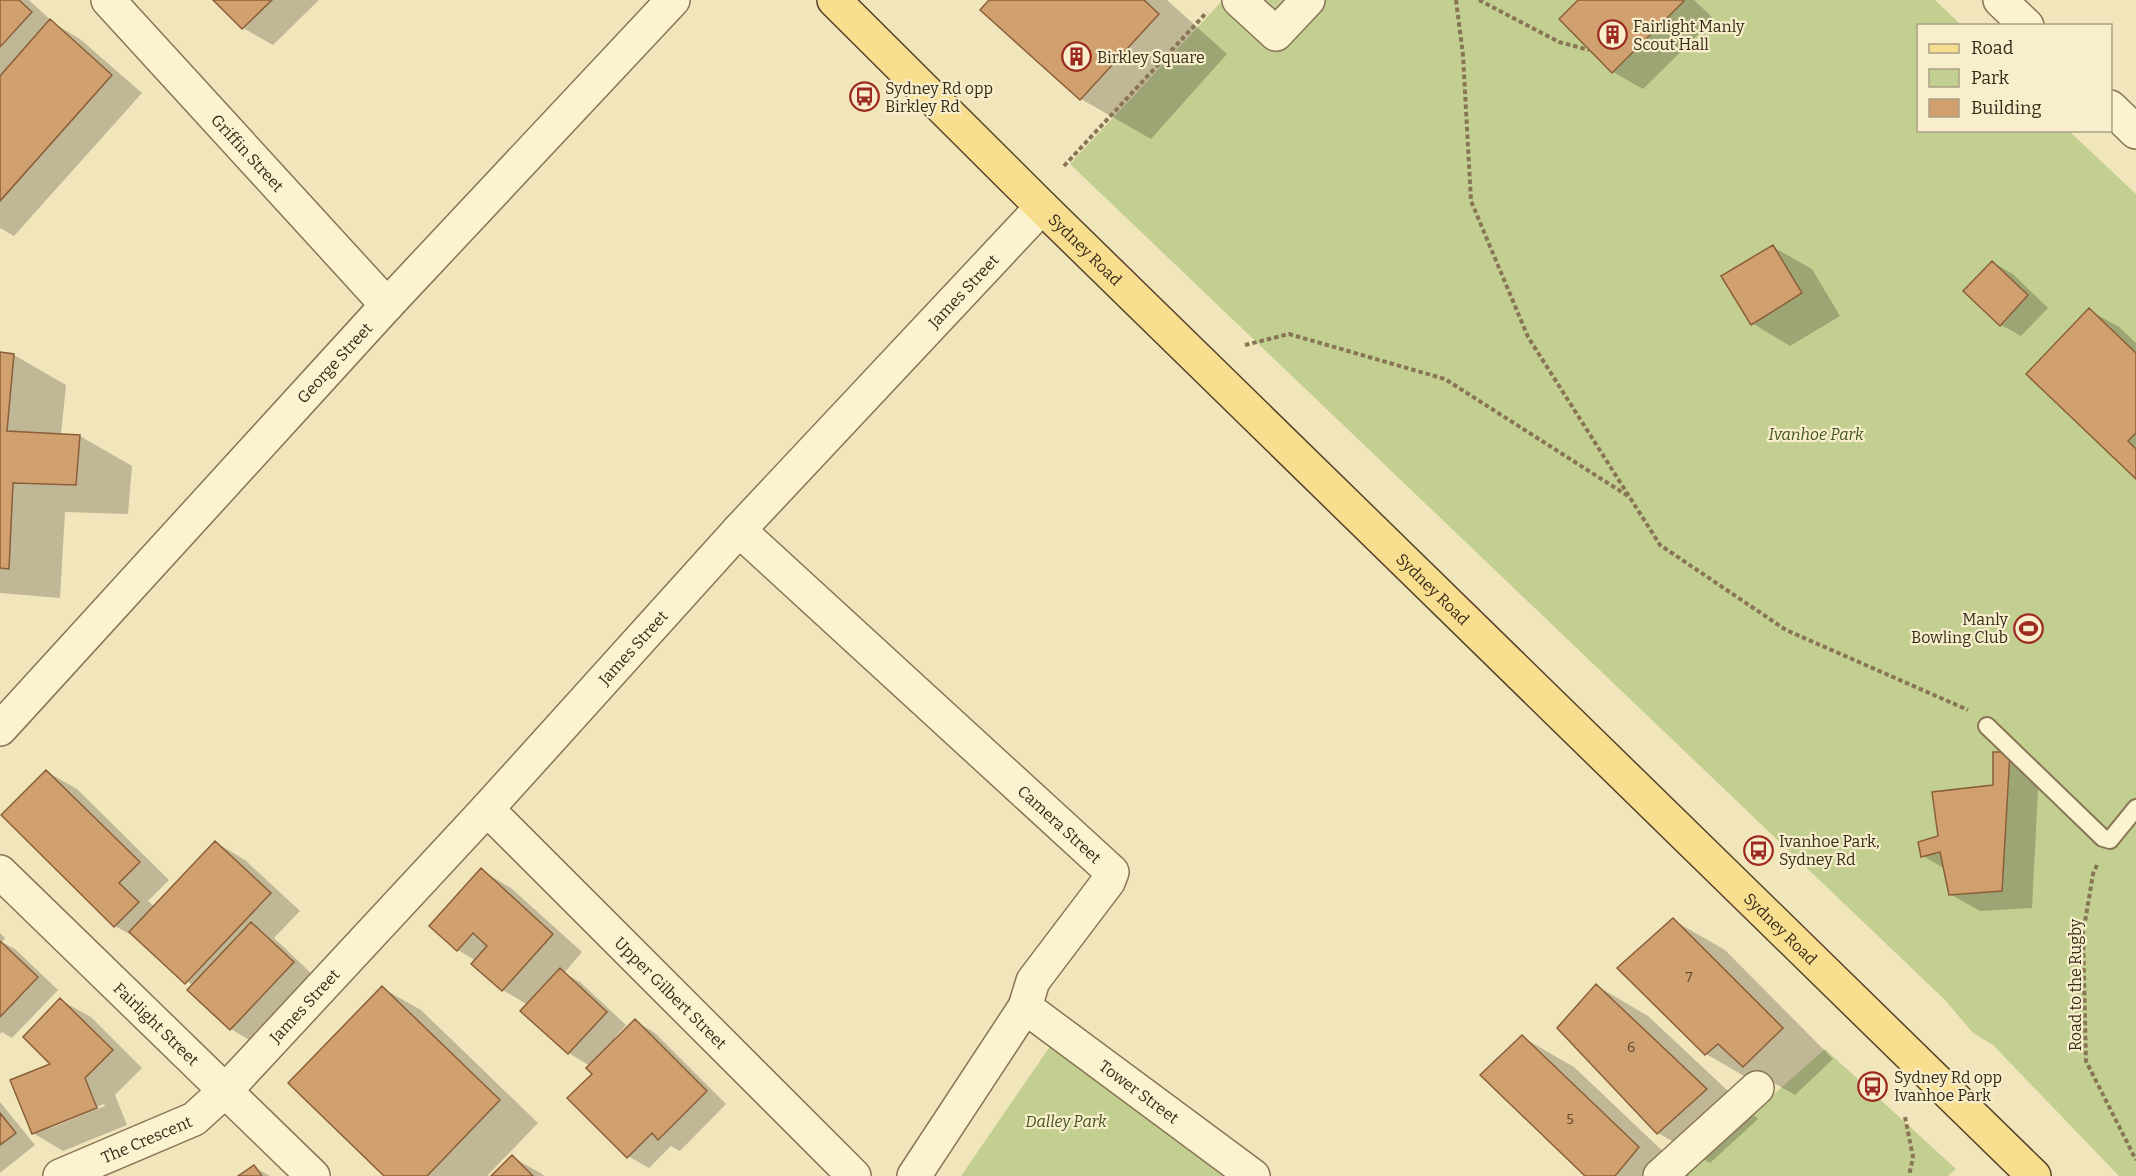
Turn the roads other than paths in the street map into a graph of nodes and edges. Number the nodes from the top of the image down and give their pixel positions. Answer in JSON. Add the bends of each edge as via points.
{"nodes":[{"id":1,"x":108,"y":0,"type":"edge"},
{"id":2,"x":673,"y":0,"type":"edge"},
{"id":3,"x":1308,"y":0,"type":"edge"},
{"id":4,"x":842,"y":3,"type":"edge"},
{"id":5,"x":1224,"y":4,"type":"edge"},
{"id":6,"x":2112,"y":109,"type":"edge"},
{"id":7,"x":2136,"y":132,"type":"edge"},
{"id":8,"x":1042,"y":207,"type":"junction"},
{"id":9,"x":387,"y":305,"type":"junction"},
{"id":10,"x":739,"y":530,"type":"junction"},
{"id":11,"x":1987,"y":726,"type":"road end"},
{"id":12,"x":0,"y":729,"type":"edge"},
{"id":13,"x":2136,"y":808,"type":"edge"},
{"id":14,"x":487,"y":809,"type":"junction"},
{"id":15,"x":0,"y":872,"type":"edge"},
{"id":16,"x":1025,"y":1007,"type":"junction"},
{"id":17,"x":1757,"y":1088,"type":"dead end"},
{"id":18,"x":226,"y":1090,"type":"junction"},
{"id":19,"x":60,"y":1176,"type":"edge"},
{"id":20,"x":313,"y":1176,"type":"edge"},
{"id":21,"x":854,"y":1176,"type":"edge"},
{"id":22,"x":914,"y":1176,"type":"edge"},
{"id":23,"x":1253,"y":1176,"type":"edge"},
{"id":24,"x":1660,"y":1176,"type":"edge"},
{"id":25,"x":2034,"y":1176,"type":"edge"}],
"edges":[{"from":1,"to":9,"type":"street","name":"Griffin Street"},
{"from":2,"to":9,"type":"street","name":"George Street"},
{"from":3,"to":5,"type":"street","via":[[1276,34]]},
{"from":4,"to":8,"type":"main road","name":"Sydney Road"},
{"from":6,"to":7,"type":"street"},
{"from":8,"to":10,"type":"street","name":"James Street"},
{"from":8,"to":25,"type":"main road","name":"Sydney Road"},
{"from":9,"to":12,"type":"street","name":"George Street"},
{"from":10,"to":14,"type":"street","name":"James Street"},
{"from":10,"to":16,"type":"street","name":"Camera Street","via":[[1112,872],[1033,981]]},
{"from":11,"to":13,"type":"lane","via":[[2103,838],[2110,840]]},
{"from":14,"to":18,"type":"street","name":"James Street"},
{"from":14,"to":21,"type":"street","name":"Upper Gilbert Street"},
{"from":15,"to":18,"type":"street","name":"Fairlight Street"},
{"from":16,"to":22,"type":"street","name":"Camera Street"},
{"from":16,"to":23,"type":"street","name":"Tower Street"},
{"from":17,"to":24,"type":"street"},
{"from":18,"to":19,"type":"street","name":"The Crescent","via":[[194,1119]]},
{"from":18,"to":20,"type":"street","name":"Fairlight Street"}]}
